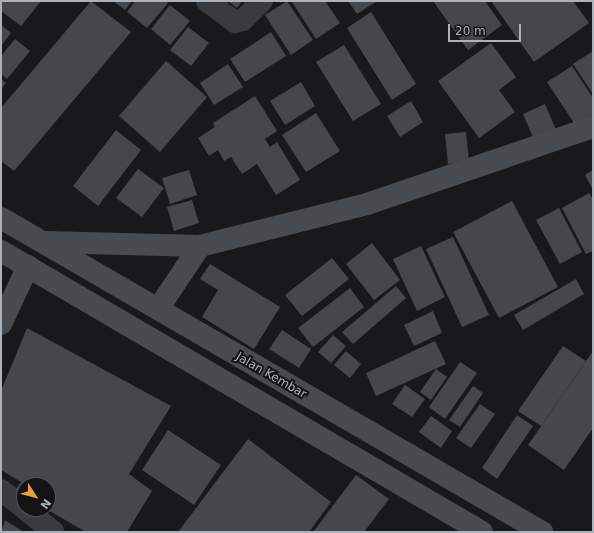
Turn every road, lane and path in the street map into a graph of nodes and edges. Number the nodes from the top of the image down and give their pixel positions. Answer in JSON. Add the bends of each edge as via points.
{"nodes":[{"id":1,"x":207,"y":1,"type":"edge"},
{"id":2,"x":262,"y":1,"type":"edge"},
{"id":3,"x":593,"y":127,"type":"edge"},
{"id":4,"x":1,"y":218,"type":"edge"},
{"id":5,"x":44,"y":242,"type":"junction"},
{"id":6,"x":200,"y":246,"type":"junction"},
{"id":7,"x":1,"y":251,"type":"edge"},
{"id":8,"x":28,"y":266,"type":"junction"},
{"id":9,"x":158,"y":309,"type":"junction"},
{"id":10,"x":1,"y":324,"type":"edge"},
{"id":11,"x":1,"y":490,"type":"edge"},
{"id":12,"x":16,"y":502,"type":"edge"},
{"id":13,"x":34,"y":517,"type":"edge"},
{"id":14,"x":53,"y":532,"type":"edge"},
{"id":15,"x":482,"y":532,"type":"edge"},
{"id":16,"x":542,"y":532,"type":"edge"}],
"edges":[{"from":1,"to":2,"type":"street","via":[[235,22],[244,20]]},
{"from":3,"to":6,"type":"main road","via":[[367,204]]},
{"from":4,"to":5,"type":"main road","name":"Jalan Kembar"},
{"from":5,"to":6,"type":"main road"},
{"from":5,"to":9,"type":"main road","name":"Jalan Kembar"},
{"from":6,"to":9,"type":"main road"},
{"from":7,"to":8,"type":"main road"},
{"from":8,"to":10,"type":"main road"},
{"from":8,"to":15,"type":"main road"},
{"from":9,"to":16,"type":"main road","name":"Jalan Kembar"},
{"from":11,"to":12,"type":"street"},
{"from":13,"to":14,"type":"street"}]}
